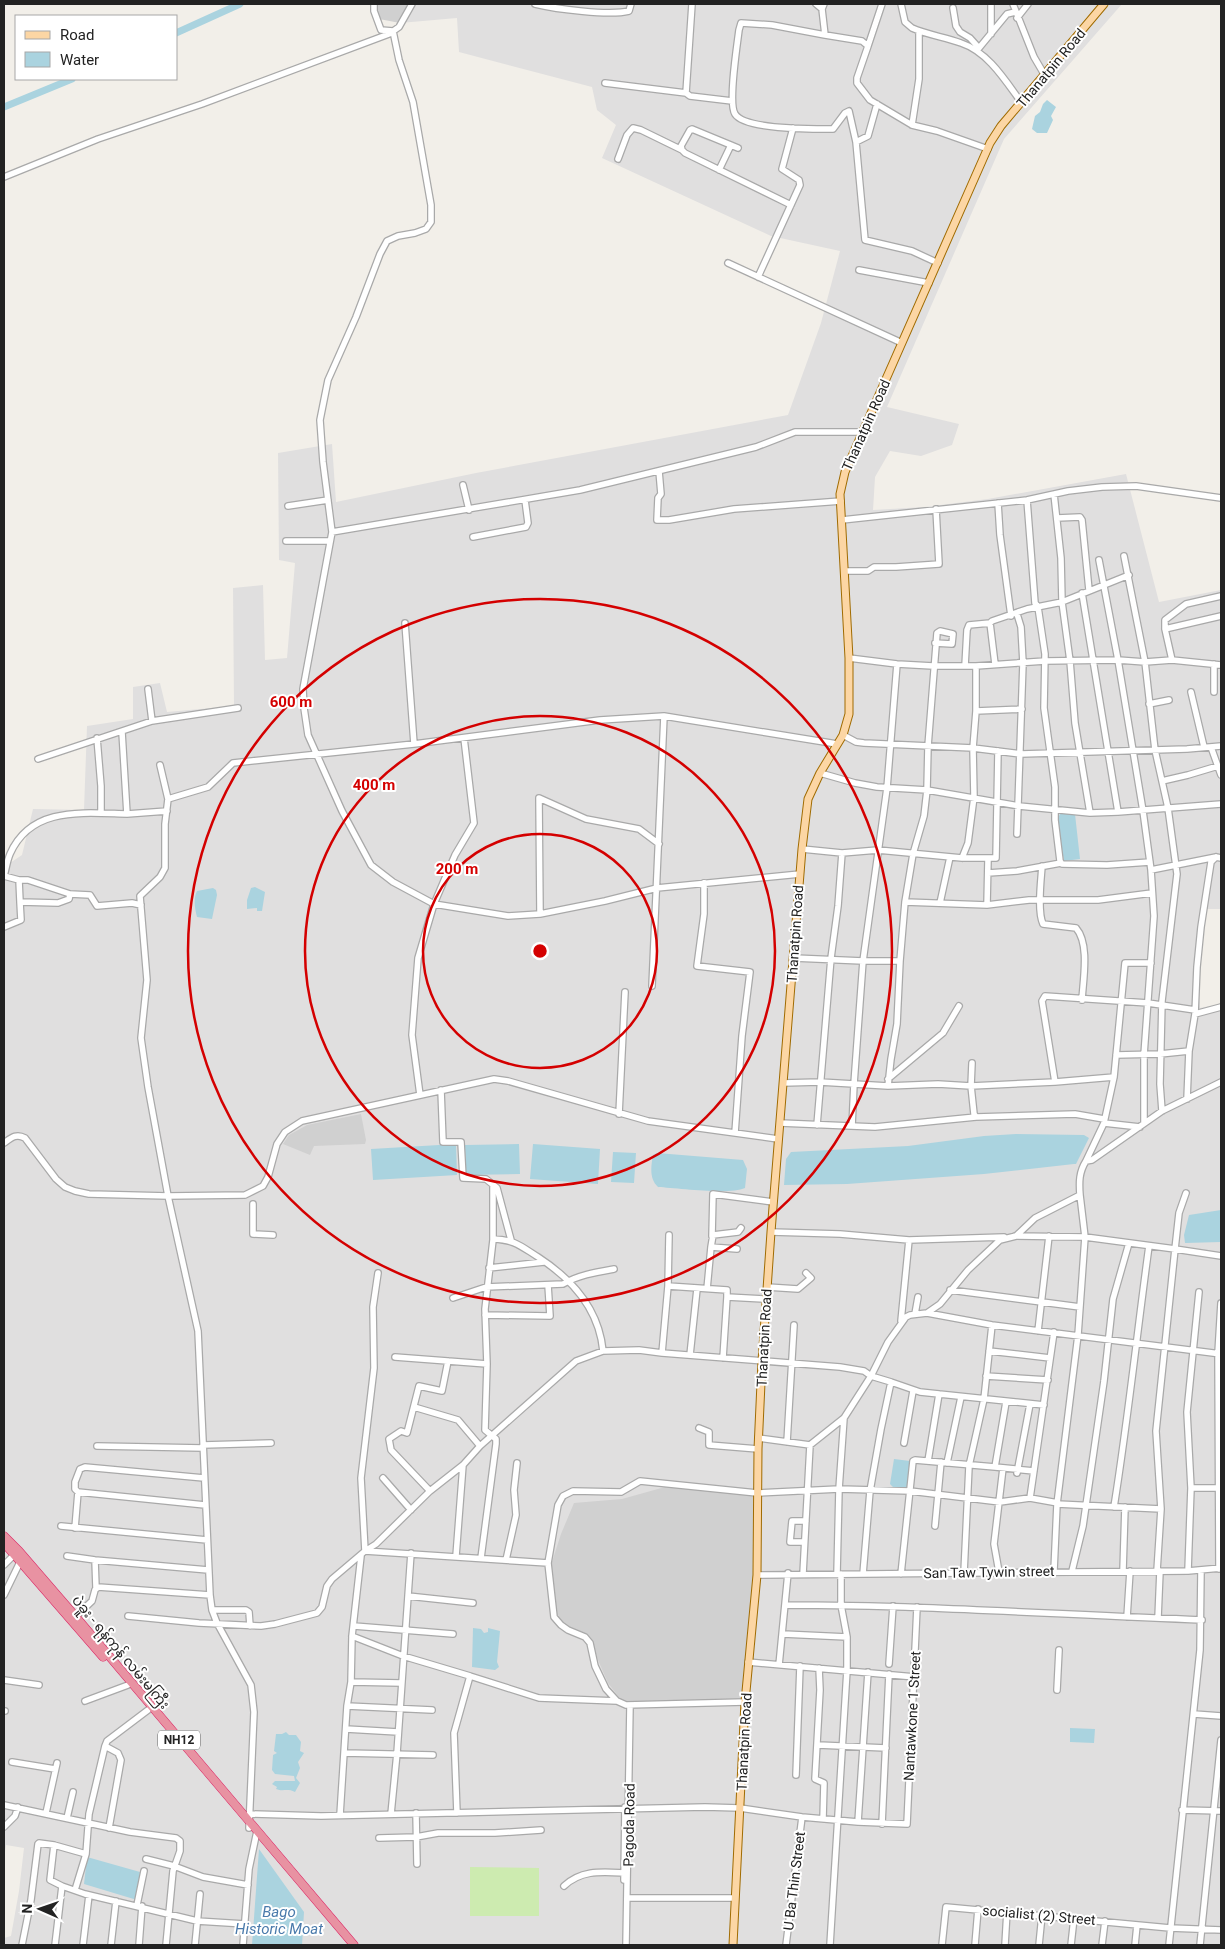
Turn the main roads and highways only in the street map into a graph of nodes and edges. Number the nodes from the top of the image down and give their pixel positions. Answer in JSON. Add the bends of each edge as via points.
{"nodes":[{"id":1,"x":1104,"y":4,"type":"edge"},
{"id":2,"x":4,"y":1536,"type":"edge"},
{"id":3,"x":4,"y":1544,"type":"edge"},
{"id":4,"x":19,"y":1557,"type":"junction"},
{"id":5,"x":74,"y":1619,"type":"junction"},
{"id":6,"x":250,"y":1822,"type":"junction"},
{"id":7,"x":257,"y":1834,"type":"junction"},
{"id":8,"x":348,"y":1945,"type":"edge"},
{"id":9,"x":354,"y":1945,"type":"edge"},
{"id":10,"x":733,"y":1945,"type":"edge"}],
"edges":[{"from":1,"to":10,"type":"main road","name":"Thanatpin Road","via":[[1021,102],[988,149],[845,472],[841,501],[849,714],[843,735],[808,798],[802,849],[762,1361],[757,1575],[745,1702]]},
{"from":2,"to":4,"type":"highway","name":"ပဲခူး - ရန်ကုန် လမ်းမကြီး","number":"NH12"},
{"from":3,"to":4,"type":"highway","name":"ပဲခူး - ရန်ကုန် လမ်းမကြီး","number":"NH12"},
{"from":4,"to":5,"type":"highway","name":"ပဲခူး - ရန်ကုန် လမ်းမကြီး","number":"NH12"},
{"from":5,"to":6,"type":"highway","name":"ပဲခူး - ရန်ကုန် လမ်းမကြီး","number":"NH12"},
{"from":5,"to":6,"type":"highway","name":"ပဲခူး - ရန်ကုန် လမ်းမကြီး","number":"NH12","via":[[148,1710]]},
{"from":6,"to":7,"type":"highway","name":"ပဲခူး - ရန်ကုန် လမ်းမကြီး","number":"NH12"},
{"from":7,"to":8,"type":"highway","name":"ပဲခူး - ရန်ကုန် လမ်းမကြီး","number":"NH12"},
{"from":7,"to":9,"type":"highway","name":"ပဲခူး - ရန်ကုန် လမ်းမကြီး","number":"NH12"}]}
